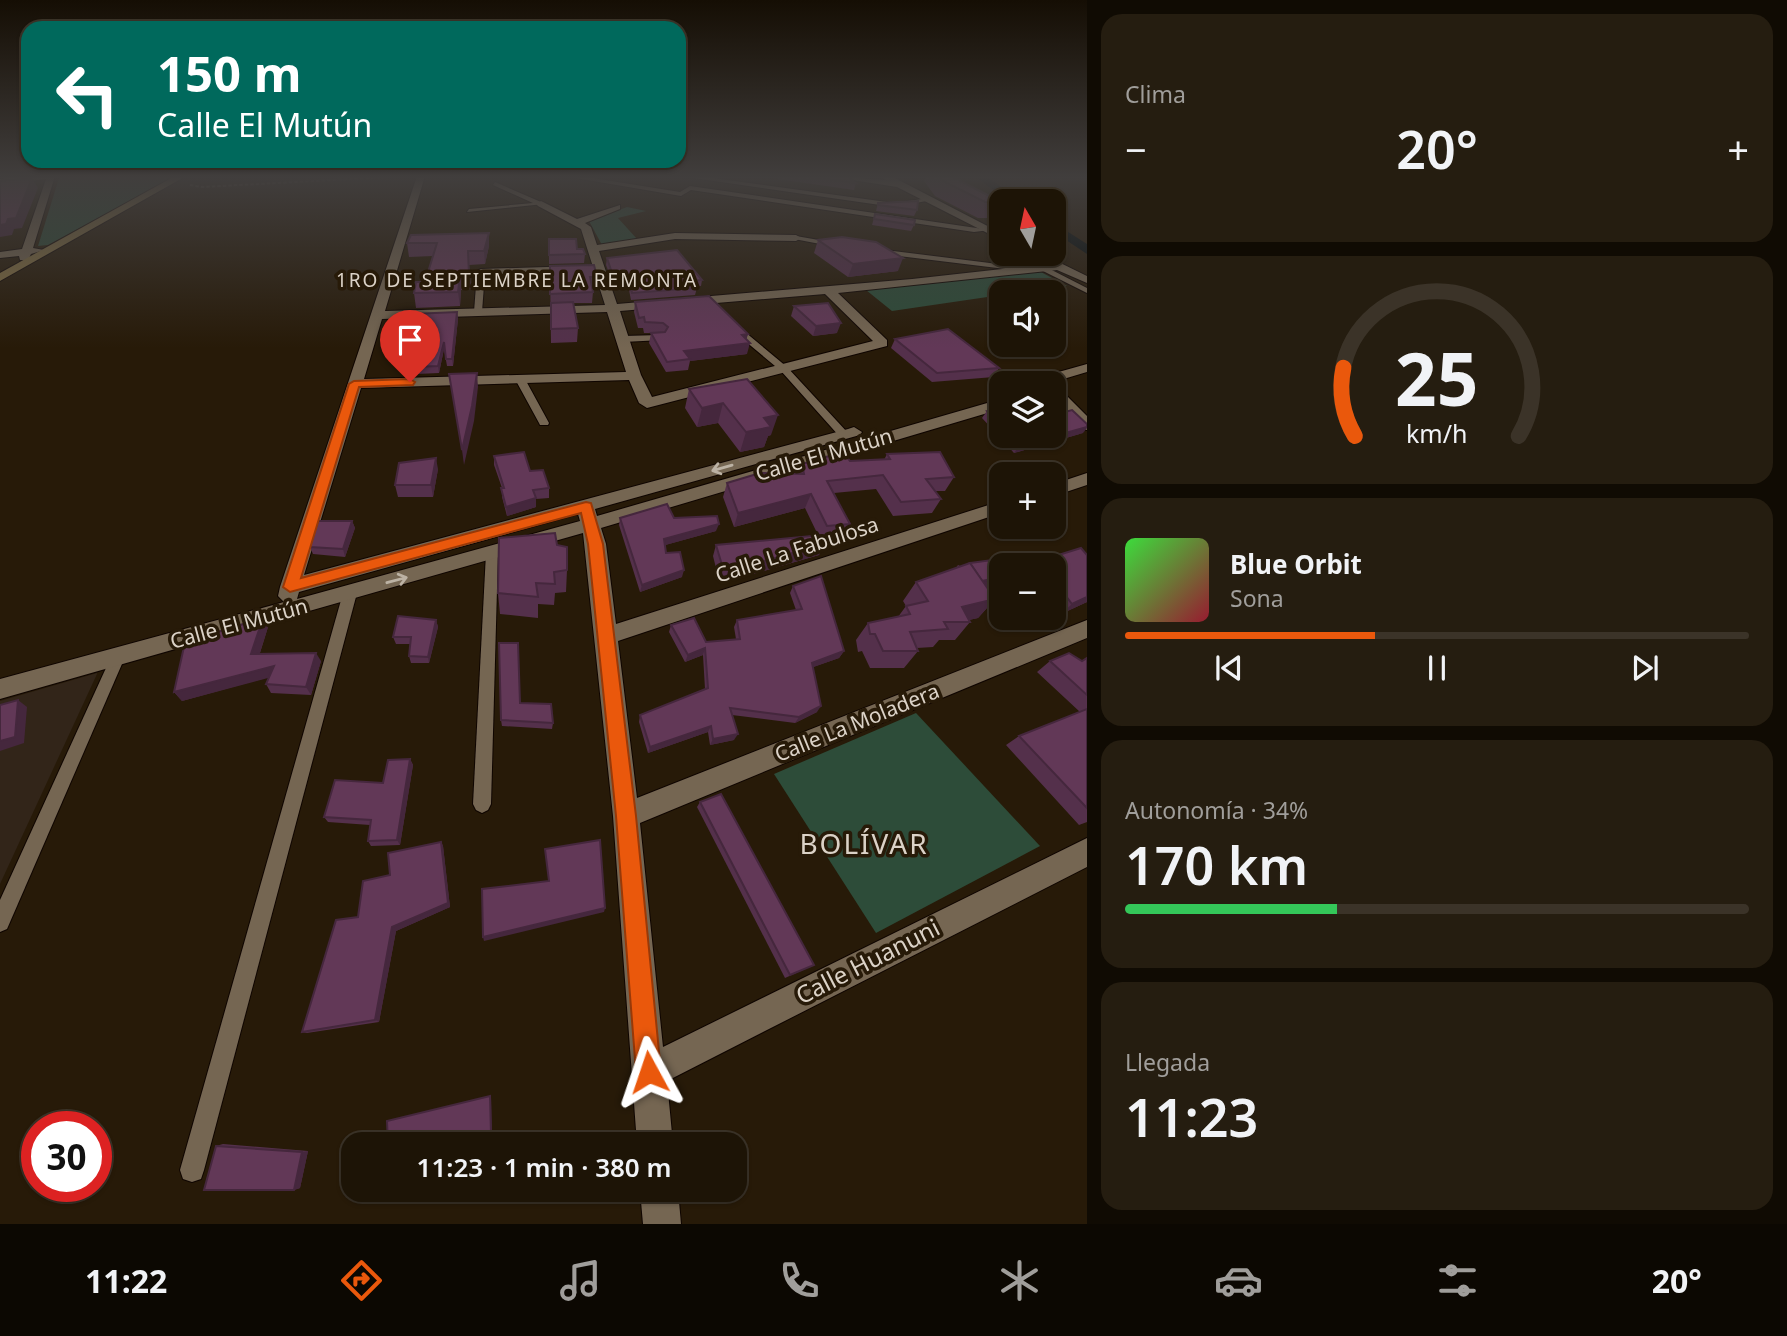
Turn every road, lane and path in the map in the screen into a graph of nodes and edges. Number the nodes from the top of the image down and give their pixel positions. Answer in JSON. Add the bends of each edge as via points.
{"nodes":[{"id":1,"x":35,"y":233,"type":"edge"},
{"id":2,"x":81,"y":233,"type":"edge"},
{"id":3,"x":408,"y":233,"type":"edge"},
{"id":4,"x":588,"y":233,"type":"edge"},
{"id":5,"x":796,"y":238,"type":"joint"},
{"id":6,"x":848,"y":247,"type":"edge"},
{"id":7,"x":594,"y":249,"type":"junction"},
{"id":8,"x":873,"y":251,"type":"edge"},
{"id":9,"x":0,"y":255,"type":"edge"},
{"id":10,"x":29,"y":256,"type":"junction"},
{"id":11,"x":0,"y":261,"type":"edge"},
{"id":12,"x":1059,"y":266,"type":"joint"},
{"id":13,"x":601,"y":268,"type":"junction"},
{"id":14,"x":1037,"y":269,"type":"junction"},
{"id":15,"x":481,"y":272,"type":"joint"},
{"id":16,"x":0,"y":278,"type":"edge"},
{"id":17,"x":1087,"y":280,"type":"edge"},
{"id":18,"x":828,"y":290,"type":"junction"},
{"id":19,"x":1087,"y":291,"type":"edge"},
{"id":20,"x":613,"y":308,"type":"junction"},
{"id":21,"x":478,"y":312,"type":"junction"},
{"id":22,"x":376,"y":315,"type":"junction"},
{"id":23,"x":736,"y":329,"type":"edge"},
{"id":24,"x":660,"y":338,"type":"edge"},
{"id":25,"x":623,"y":339,"type":"junction"},
{"id":26,"x":1087,"y":368,"type":"edge"},
{"id":27,"x":784,"y":369,"type":"junction"},
{"id":28,"x":1066,"y":374,"type":"edge"},
{"id":29,"x":634,"y":376,"type":"junction"},
{"id":30,"x":520,"y":379,"type":"junction"},
{"id":31,"x":1087,"y":381,"type":"edge"},
{"id":32,"x":354,"y":384,"type":"junction"},
{"id":33,"x":1066,"y":387,"type":"edge"},
{"id":34,"x":989,"y":395,"type":"edge"},
{"id":35,"x":1066,"y":403,"type":"edge"},
{"id":36,"x":989,"y":407,"type":"edge"},
{"id":37,"x":544,"y":423,"type":"dead end"},
{"id":38,"x":1087,"y":425,"type":"edge"},
{"id":39,"x":844,"y":435,"type":"junction"},
{"id":40,"x":1087,"y":480,"type":"edge"},
{"id":41,"x":1066,"y":486,"type":"edge"},
{"id":42,"x":989,"y":512,"type":"edge"},
{"id":43,"x":588,"y":515,"type":"junction"},
{"id":44,"x":492,"y":553,"type":"junction"},
{"id":45,"x":290,"y":587,"type":"junction"},
{"id":46,"x":350,"y":593,"type":"junction"},
{"id":47,"x":284,"y":611,"type":"junction"},
{"id":48,"x":1087,"y":629,"type":"edge"},
{"id":49,"x":606,"y":636,"type":"junction"},
{"id":50,"x":118,"y":657,"type":"junction"},
{"id":51,"x":0,"y":689,"type":"edge"},
{"id":52,"x":482,"y":804,"type":"dead end"},
{"id":53,"x":626,"y":816,"type":"junction"},
{"id":54,"x":1087,"y":852,"type":"edge"},
{"id":55,"x":0,"y":922,"type":"edge"},
{"id":56,"x":649,"y":1072,"type":"junction"},
{"id":57,"x":654,"y":1132,"type":"edge"},
{"id":58,"x":192,"y":1170,"type":"dead end"},
{"id":59,"x":660,"y":1202,"type":"edge"},
{"id":60,"x":662,"y":1224,"type":"edge"}],
"edges":[{"from":1,"to":10,"type":"street"},
{"from":2,"to":10,"type":"main road"},
{"from":3,"to":22,"type":"street"},
{"from":4,"to":7,"type":"street"},
{"from":5,"to":6,"type":"lane"},
{"from":5,"to":7,"type":"street","via":[[675,236]]},
{"from":7,"to":13,"type":"street"},
{"from":8,"to":14,"type":"lane"},
{"from":9,"to":10,"type":"street"},
{"from":10,"to":11,"type":"street"},
{"from":10,"to":16,"type":"main road"},
{"from":12,"to":14,"type":"street"},
{"from":12,"to":17,"type":"street"},
{"from":13,"to":15,"type":"street"},
{"from":13,"to":20,"type":"street"},
{"from":14,"to":18,"type":"street"},
{"from":14,"to":19,"type":"lane"},
{"from":15,"to":21,"type":"lane"},
{"from":18,"to":20,"type":"street"},
{"from":18,"to":27,"type":"street","via":[[882,343]]},
{"from":20,"to":21,"type":"street"},
{"from":20,"to":25,"type":"street"},
{"from":21,"to":22,"type":"street"},
{"from":22,"to":32,"type":"street"},
{"from":23,"to":27,"type":"lane"},
{"from":24,"to":25,"type":"lane"},
{"from":25,"to":29,"type":"street"},
{"from":26,"to":28,"type":"street"},
{"from":27,"to":29,"type":"street","via":[[647,403]]},
{"from":27,"to":39,"type":"lane"},
{"from":29,"to":30,"type":"street"},
{"from":30,"to":32,"type":"street"},
{"from":30,"to":37,"type":"lane"},
{"from":31,"to":33,"type":"street"},
{"from":32,"to":45,"type":"street"},
{"from":34,"to":39,"type":"street","name":"Calle El Mutún"},
{"from":35,"to":38,"type":"street"},
{"from":36,"to":43,"type":"street","name":"Calle El Mutún"},
{"from":39,"to":43,"type":"street","name":"Calle El Mutún","one_way":true},
{"from":40,"to":41,"type":"street"},
{"from":42,"to":49,"type":"street","name":"Calle La Fabulosa"},
{"from":43,"to":44,"type":"street","name":"Calle El Mutún"},
{"from":43,"to":45,"type":"street","name":"Calle El Mutún"},
{"from":43,"to":49,"type":"street","via":[[596,544]]},
{"from":46,"to":44,"type":"street","name":"Calle El Mutún","one_way":true},
{"from":44,"to":52,"type":"lane"},
{"from":45,"to":47,"type":"street"},
{"from":46,"to":47,"type":"street","name":"Calle El Mutún"},
{"from":46,"to":58,"type":"lane"},
{"from":47,"to":50,"type":"street","name":"Calle El Mutún"},
{"from":48,"to":53,"type":"street","name":"Calle La Moladera"},
{"from":49,"to":53,"type":"street"},
{"from":50,"to":51,"type":"street","name":"Calle El Mutún"},
{"from":50,"to":55,"type":"lane"},
{"from":53,"to":56,"type":"street"},
{"from":54,"to":56,"type":"street","name":"Calle Huanuni"},
{"from":56,"to":57,"type":"street"},
{"from":59,"to":60,"type":"street"}]}
